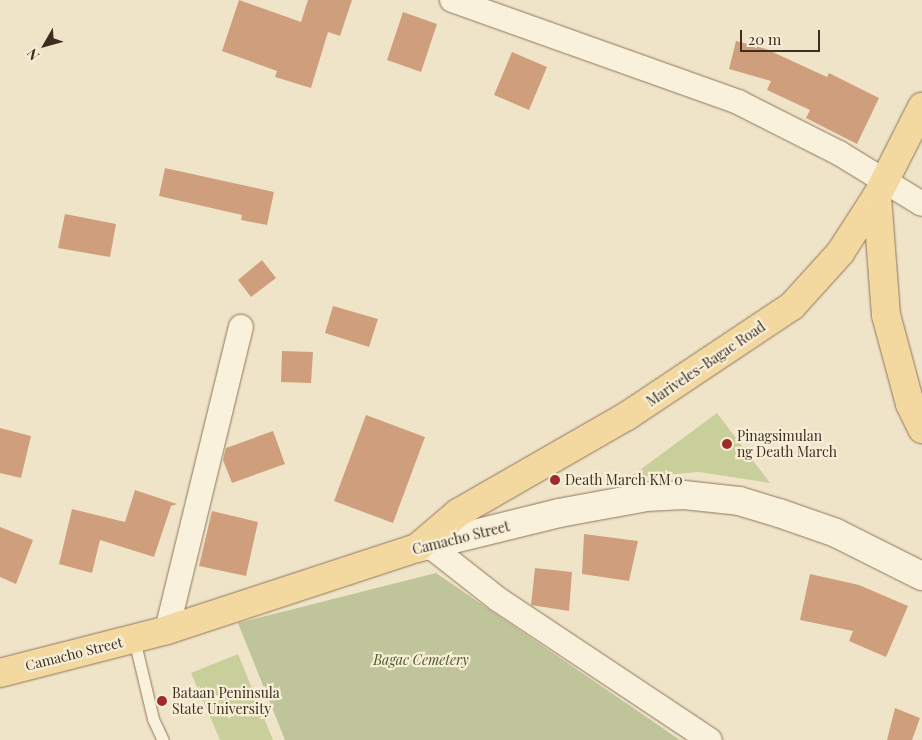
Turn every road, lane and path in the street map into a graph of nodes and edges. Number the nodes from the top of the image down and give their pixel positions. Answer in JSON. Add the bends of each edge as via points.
{"nodes":[{"id":1,"x":452,"y":0,"type":"edge"},
{"id":2,"x":922,"y":107,"type":"edge"},
{"id":3,"x":880,"y":190,"type":"junction"},
{"id":4,"x":922,"y":204,"type":"edge"},
{"id":5,"x":242,"y":327,"type":"dead end"},
{"id":6,"x":922,"y":429,"type":"edge"},
{"id":7,"x":423,"y":546,"type":"junction"},
{"id":8,"x":922,"y":576,"type":"edge"},
{"id":9,"x":167,"y":630,"type":"junction"},
{"id":10,"x":134,"y":639,"type":"junction"},
{"id":11,"x":0,"y":673,"type":"edge"},
{"id":12,"x":163,"y":740,"type":"edge"},
{"id":13,"x":710,"y":740,"type":"edge"}],
"edges":[{"from":1,"to":3,"type":"street","via":[[738,102],[839,153]]},
{"from":2,"to":3,"type":"main road","name":"Mariveles-Bagac Road"},
{"from":3,"to":4,"type":"street"},
{"from":3,"to":6,"type":"main road","via":[[886,315],[910,404]]},
{"from":3,"to":7,"type":"main road","name":"Mariveles-Bagac Road","via":[[840,253],[792,306],[628,416],[458,513]]},
{"from":5,"to":9,"type":"street"},
{"from":7,"to":8,"type":"street","name":"Camacho Street","via":[[559,513],[646,497],[684,495],[739,501],[779,513],[836,533]]},
{"from":7,"to":9,"type":"main road","name":"Camacho Street"},
{"from":7,"to":13,"type":"street"},
{"from":9,"to":10,"type":"main road","name":"Camacho Street"},
{"from":10,"to":11,"type":"main road","name":"Camacho Street"},
{"from":10,"to":12,"type":"lane","via":[[153,719]]}]}
